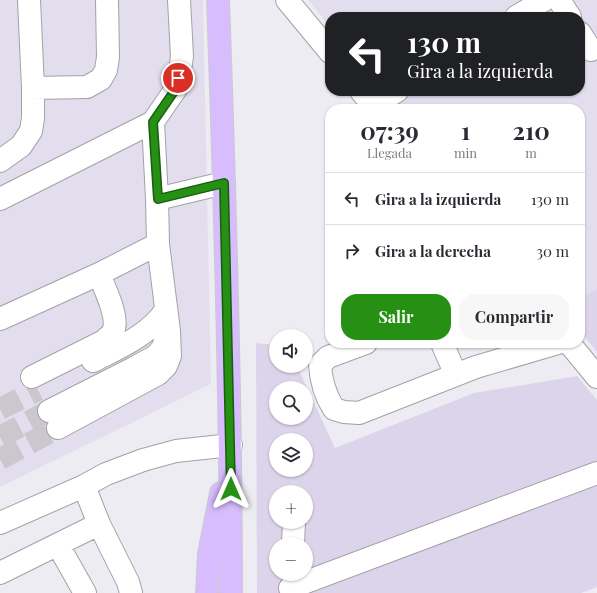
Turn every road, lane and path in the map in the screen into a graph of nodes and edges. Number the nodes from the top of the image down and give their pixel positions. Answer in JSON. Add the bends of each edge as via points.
{"nodes":[{"id":1,"x":29,"y":0,"type":"edge"},
{"id":2,"x":107,"y":0,"type":"edge"},
{"id":3,"x":179,"y":0,"type":"edge"},
{"id":4,"x":218,"y":0,"type":"edge"},
{"id":5,"x":287,"y":0,"type":"edge"},
{"id":6,"x":544,"y":0,"type":"edge"},
{"id":7,"x":559,"y":0,"type":"edge"},
{"id":8,"x":524,"y":12,"type":"edge"},
{"id":9,"x":567,"y":12,"type":"edge"},
{"id":10,"x":325,"y":46,"type":"edge"},
{"id":11,"x":33,"y":88,"type":"junction"},
{"id":12,"x":385,"y":96,"type":"edge"},
{"id":13,"x":370,"y":102,"type":"edge"},
{"id":14,"x":153,"y":122,"type":"junction"},
{"id":15,"x":0,"y":161,"type":"edge"},
{"id":16,"x":224,"y":183,"type":"junction"},
{"id":17,"x":0,"y":199,"type":"edge"},
{"id":18,"x":158,"y":199,"type":"junction"},
{"id":19,"x":158,"y":244,"type":"junction"},
{"id":20,"x":99,"y":274,"type":"junction"},
{"id":21,"x":166,"y":310,"type":"junction"},
{"id":22,"x":0,"y":319,"type":"edge"},
{"id":23,"x":352,"y":348,"type":"edge"},
{"id":24,"x":444,"y":348,"type":"edge"},
{"id":25,"x":541,"y":348,"type":"edge"},
{"id":26,"x":573,"y":348,"type":"edge"},
{"id":27,"x":456,"y":375,"type":"junction"},
{"id":28,"x":597,"y":377,"type":"edge"},
{"id":29,"x":53,"y":420,"type":"tunnel mouth"},
{"id":30,"x":231,"y":444,"type":"junction"},
{"id":31,"x":597,"y":473,"type":"edge"},
{"id":32,"x":84,"y":486,"type":"junction"},
{"id":33,"x":0,"y":523,"type":"edge"},
{"id":34,"x":99,"y":524,"type":"junction"},
{"id":35,"x":58,"y":544,"type":"junction"},
{"id":36,"x":0,"y":573,"type":"edge"},
{"id":37,"x":290,"y":585,"type":"edge"},
{"id":38,"x":85,"y":593,"type":"edge"},
{"id":39,"x":131,"y":593,"type":"edge"},
{"id":40,"x":207,"y":593,"type":"edge"},
{"id":41,"x":231,"y":593,"type":"edge"}],
"edges":[{"from":1,"to":11,"type":"street"},
{"from":2,"to":11,"type":"street","via":[[108,57],[106,70],[101,79],[87,87]]},
{"from":3,"to":14,"type":"street","via":[[182,56],[178,78],[175,90]]},
{"from":4,"to":16,"type":"main road"},
{"from":5,"to":10,"type":"street"},
{"from":6,"to":8,"type":"street"},
{"from":7,"to":9,"type":"street"},
{"from":11,"to":15,"type":"street","via":[[31,131],[21,146]]},
{"from":12,"to":13,"type":"street"},
{"from":14,"to":17,"type":"street"},
{"from":14,"to":18,"type":"street"},
{"from":16,"to":18,"type":"street"},
{"from":16,"to":30,"type":"main road"},
{"from":18,"to":19,"type":"street"},
{"from":19,"to":20,"type":"street"},
{"from":19,"to":21,"type":"street"},
{"from":20,"to":21,"type":"street","via":[[113,310],[115,324],[112,333],[104,341],[35,384],[137,338]]},
{"from":20,"to":22,"type":"street"},
{"from":21,"to":29,"type":"street","via":[[170,356],[166,366],[158,374]]},
{"from":23,"to":27,"type":"street","via":[[328,357],[320,366],[321,380],[327,398],[334,409],[344,412],[359,412]]},
{"from":24,"to":27,"type":"street"},
{"from":25,"to":27,"type":"street"},
{"from":26,"to":28,"type":"street"},
{"from":30,"to":32,"type":"street","via":[[176,451],[143,460],[106,474]]},
{"from":30,"to":40,"type":"main road","via":[[209,554]]},
{"from":30,"to":41,"type":"main road"},
{"from":31,"to":37,"type":"street"},
{"from":32,"to":33,"type":"street"},
{"from":32,"to":34,"type":"street"},
{"from":34,"to":35,"type":"street"},
{"from":34,"to":39,"type":"street"},
{"from":35,"to":36,"type":"street"},
{"from":35,"to":38,"type":"street"}]}
